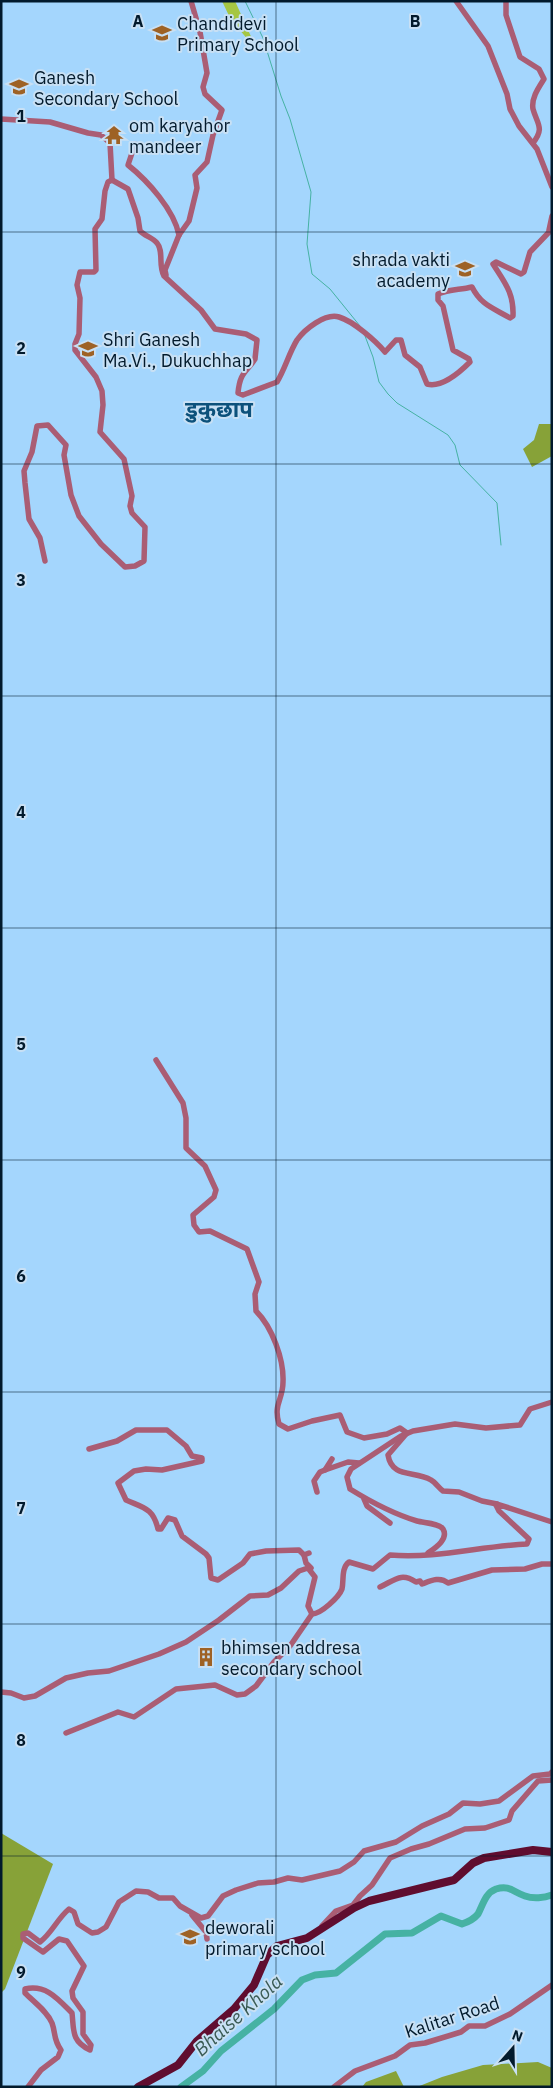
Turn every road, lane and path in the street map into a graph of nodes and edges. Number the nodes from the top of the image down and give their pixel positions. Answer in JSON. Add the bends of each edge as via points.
{"nodes":[{"id":1,"x":191,"y":1,"type":"edge"},
{"id":2,"x":456,"y":1,"type":"edge"},
{"id":3,"x":506,"y":1,"type":"edge"},
{"id":4,"x":1,"y":119,"type":"edge"},
{"id":5,"x":533,"y":143,"type":"junction"},
{"id":6,"x":135,"y":144,"type":"dead end"},
{"id":7,"x":112,"y":180,"type":"junction"},
{"id":8,"x":552,"y":187,"type":"edge"},
{"id":9,"x":552,"y":216,"type":"edge"},
{"id":10,"x":550,"y":230,"type":"edge"},
{"id":11,"x":179,"y":235,"type":"junction"},
{"id":12,"x":166,"y":277,"type":"junction"},
{"id":13,"x":45,"y":561,"type":"dead end"},
{"id":14,"x":156,"y":1060,"type":"dead end"},
{"id":15,"x":552,"y":1402,"type":"edge"},
{"id":16,"x":407,"y":1433,"type":"junction"},
{"id":17,"x":89,"y":1449,"type":"dead end"},
{"id":18,"x":332,"y":1459,"type":"dead end"},
{"id":19,"x":359,"y":1462,"type":"junction"},
{"id":20,"x":325,"y":1470,"type":"junction"},
{"id":21,"x":317,"y":1492,"type":"dead end"},
{"id":22,"x":364,"y":1498,"type":"junction"},
{"id":23,"x":497,"y":1504,"type":"junction"},
{"id":24,"x":552,"y":1522,"type":"edge"},
{"id":25,"x":390,"y":1523,"type":"dead end"},
{"id":26,"x":426,"y":1554,"type":"junction"},
{"id":27,"x":552,"y":1564,"type":"edge"},
{"id":28,"x":315,"y":1577,"type":"junction"},
{"id":29,"x":380,"y":1587,"type":"dead end"},
{"id":30,"x":312,"y":1614,"type":"junction"},
{"id":31,"x":1,"y":1692,"type":"edge"},
{"id":32,"x":66,"y":1733,"type":"dead end"},
{"id":33,"x":551,"y":1775,"type":"edge"},
{"id":34,"x":552,"y":1852,"type":"edge"},
{"id":35,"x":190,"y":1911,"type":"junction"},
{"id":36,"x":318,"y":1931,"type":"junction"},
{"id":37,"x":208,"y":1939,"type":"dead end"},
{"id":38,"x":552,"y":1985,"type":"edge"},
{"id":39,"x":28,"y":2087,"type":"edge"},
{"id":40,"x":138,"y":2087,"type":"edge"},
{"id":41,"x":334,"y":2087,"type":"edge"}],
"edges":[{"from":1,"to":11,"type":"street","via":[[208,73],[203,86],[205,94],[222,110],[207,162],[195,175],[197,188],[189,221]]},
{"from":2,"to":5,"type":"street","via":[[488,46],[510,109]]},
{"from":3,"to":5,"type":"street","via":[[506,16],[520,57],[539,68],[544,79],[536,92],[533,108],[540,126]]},
{"from":4,"to":7,"type":"street","via":[[50,122],[101,135],[110,143]]},
{"from":5,"to":8,"type":"street"},
{"from":6,"to":11,"type":"street","via":[[128,165],[163,202],[178,227]]},
{"from":7,"to":12,"type":"street","via":[[128,189],[140,232],[160,246],[162,271]]},
{"from":7,"to":13,"type":"street","via":[[105,191],[102,219],[95,229],[96,270],[80,272],[77,285],[79,334],[75,350],[96,377],[102,391],[100,432],[124,459],[132,513],[145,527],[144,561],[125,567],[79,516],[71,495],[64,455],[66,444],[48,425],[37,426],[24,471],[29,519],[40,538]]},
{"from":9,"to":10,"type":"street"},
{"from":10,"to":12,"type":"street","via":[[530,252],[521,274],[496,262],[493,264],[511,292],[514,316],[510,318],[483,302],[472,286],[438,294],[453,350],[470,362],[456,376],[433,385],[427,384],[420,367],[405,356],[401,340],[396,340],[385,352],[362,331],[338,317],[322,320],[299,338],[278,382],[241,395],[238,391],[241,378],[255,361],[257,340],[246,334],[215,330],[201,310]]},
{"from":11,"to":12,"type":"street","via":[[165,270]]},
{"from":14,"to":16,"type":"street","via":[[183,1103],[186,1148],[206,1166],[216,1190],[214,1197],[193,1215],[194,1225],[199,1232],[210,1231],[246,1249],[257,1273],[256,1311],[269,1329],[282,1366],[283,1384],[276,1413],[279,1424],[288,1429],[340,1415],[347,1432],[364,1438],[400,1428]]},
{"from":15,"to":16,"type":"street","via":[[530,1409],[520,1425],[486,1428],[455,1424]]},
{"from":16,"to":19,"type":"street"},
{"from":16,"to":23,"type":"street","via":[[388,1455],[390,1464],[398,1471],[432,1480],[443,1492],[459,1492]]},
{"from":17,"to":28,"type":"street","via":[[116,1441],[136,1430],[167,1430],[186,1446],[192,1456],[202,1458],[202,1461],[162,1470],[134,1471],[118,1483],[126,1500],[150,1510],[158,1529],[168,1518],[175,1520],[182,1536],[209,1558],[211,1578],[218,1580],[243,1563],[250,1554],[299,1550],[306,1554],[306,1562]]},
{"from":18,"to":20,"type":"street"},
{"from":19,"to":20,"type":"street","via":[[348,1462]]},
{"from":19,"to":22,"type":"street","via":[[347,1477],[350,1490]]},
{"from":20,"to":21,"type":"street","via":[[314,1481]]},
{"from":22,"to":25,"type":"street","via":[[367,1506]]},
{"from":22,"to":26,"type":"street","via":[[416,1520],[441,1526],[444,1537]]},
{"from":23,"to":24,"type":"street"},
{"from":23,"to":26,"type":"street","via":[[499,1511],[529,1538],[527,1544]]},
{"from":26,"to":30,"type":"street","via":[[390,1555],[373,1569],[349,1562],[344,1568],[341,1591],[322,1611]]},
{"from":27,"to":29,"type":"street","via":[[492,1570],[448,1583],[434,1579],[422,1584],[403,1576]]},
{"from":28,"to":30,"type":"street","via":[[308,1606]]},
{"from":28,"to":31,"type":"street","via":[[308,1568],[299,1571],[281,1588],[268,1595],[250,1596],[186,1642],[159,1654],[109,1671],[66,1678],[34,1696],[24,1698]]},
{"from":30,"to":32,"type":"street","via":[[290,1646],[256,1686],[244,1694],[237,1695],[215,1685],[176,1689],[134,1717],[118,1712]]},
{"from":33,"to":35,"type":"street","via":[[533,1776],[499,1801],[463,1803],[396,1842],[364,1851],[340,1871],[302,1880],[288,1878],[258,1883],[236,1890],[223,1896],[208,1916],[201,1918]]},
{"from":33,"to":36,"type":"street","via":[[538,1781],[512,1811],[509,1820],[465,1830],[390,1858],[372,1885],[353,1905],[336,1912]]},
{"from":34,"to":36,"type":"main road","via":[[533,1850],[484,1858],[459,1878],[369,1901]]},
{"from":35,"to":37,"type":"street"},
{"from":35,"to":39,"type":"street","via":[[173,1898],[159,1898],[148,1892],[136,1891],[118,1902],[106,1927],[98,1932],[92,1933],[78,1924],[74,1912],[69,1909],[40,1942],[28,1933],[23,1934],[23,1938],[43,1952],[59,1939],[67,1941],[84,1966],[72,1991],[83,2012],[83,2034],[91,2045],[90,2050],[78,2040],[72,2028],[72,2013],[57,1997],[39,1989],[25,1989],[52,2023],[55,2041],[62,2050]]},
{"from":36,"to":40,"type":"main road","via":[[271,1950],[254,1985],[234,2009],[197,2041],[178,2065]]},
{"from":38,"to":41,"type":"street","name":"Kalitar Road","via":[[510,2014],[485,2026],[469,2026],[461,2032],[410,2045],[395,2056],[354,2071]]}]}
